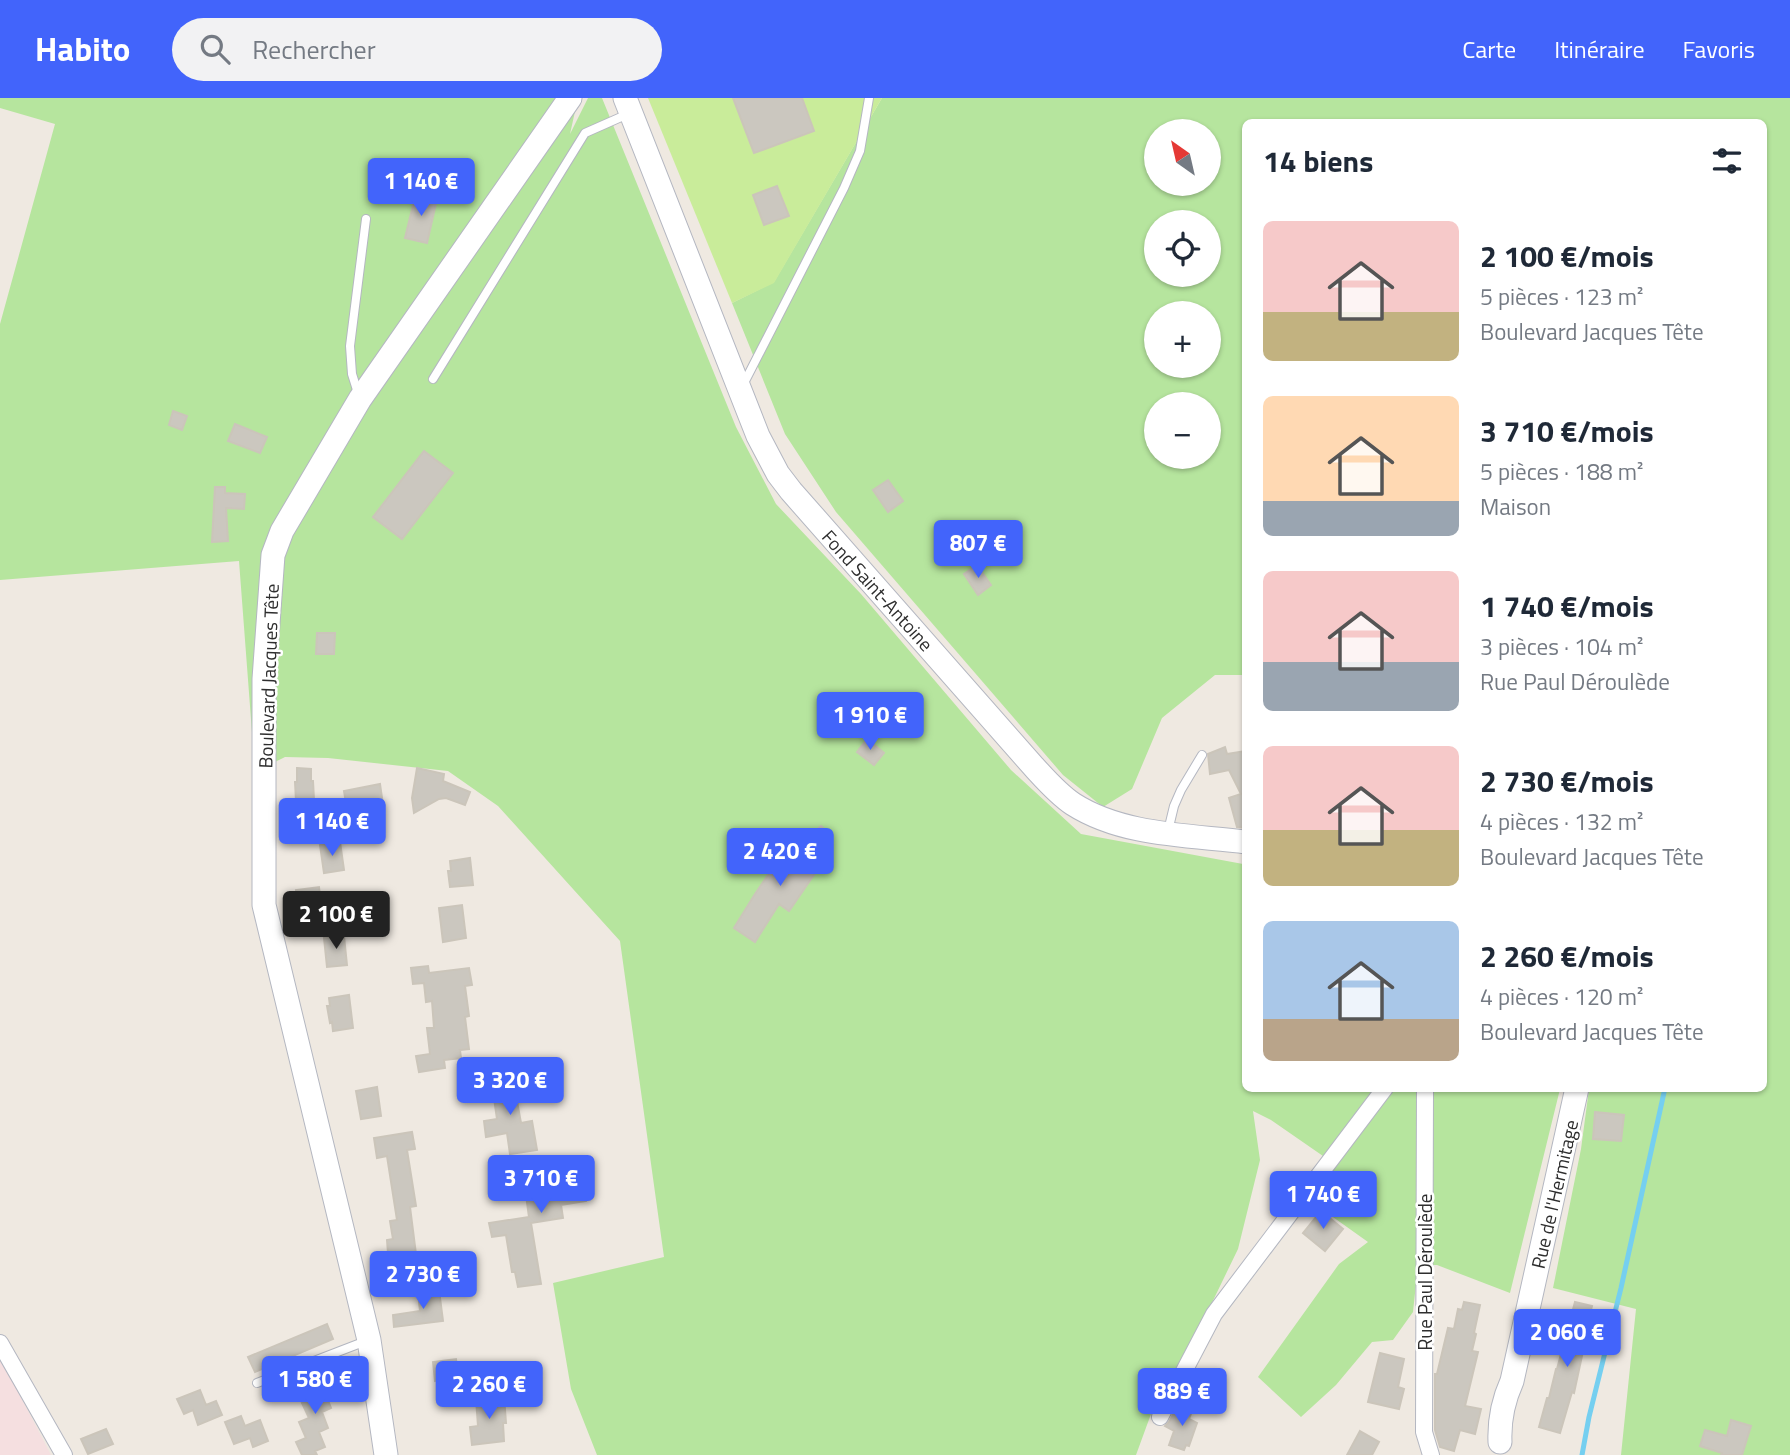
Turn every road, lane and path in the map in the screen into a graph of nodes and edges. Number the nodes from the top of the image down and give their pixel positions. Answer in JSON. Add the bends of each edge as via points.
{"nodes":[{"id":1,"x":570,"y":98,"type":"edge"},
{"id":2,"x":869,"y":98,"type":"edge"},
{"id":3,"x":628,"y":106,"type":"edge"},
{"id":4,"x":366,"y":219,"type":"dead end"},
{"id":5,"x":433,"y":379,"type":"dead end"},
{"id":6,"x":740,"y":390,"type":"junction"},
{"id":7,"x":360,"y":399,"type":"junction"},
{"id":8,"x":1202,"y":755,"type":"dead end"},
{"id":9,"x":1168,"y":833,"type":"junction"},
{"id":10,"x":1242,"y":842,"type":"edge"},
{"id":11,"x":1382,"y":1092,"type":"edge"},
{"id":12,"x":1425,"y":1092,"type":"edge"},
{"id":13,"x":1576,"y":1092,"type":"edge"},
{"id":14,"x":369,"y":1340,"type":"junction"},
{"id":15,"x":0,"y":1343,"type":"edge"},
{"id":16,"x":257,"y":1383,"type":"dead end"},
{"id":17,"x":1160,"y":1417,"type":"dead end"},
{"id":18,"x":1498,"y":1448,"type":"edge"},
{"id":19,"x":64,"y":1455,"type":"edge"},
{"id":20,"x":386,"y":1455,"type":"edge"},
{"id":21,"x":1431,"y":1455,"type":"edge"}],
"edges":[{"from":1,"to":7,"type":"street","name":"Boulevard Jacques Tête"},
{"from":2,"to":6,"type":"lane","via":[[860,151],[844,188]]},
{"from":3,"to":5,"type":"lane","via":[[585,133]]},
{"from":3,"to":6,"type":"street","name":"Fond Saint-Antoine"},
{"from":4,"to":7,"type":"lane","via":[[350,346]]},
{"from":6,"to":9,"type":"street","name":"Fond Saint-Antoine","via":[[766,452],[791,491],[1062,796],[1113,823]]},
{"from":7,"to":14,"type":"street","name":"Boulevard Jacques Tête","via":[[282,531],[274,555],[264,679],[264,905]]},
{"from":8,"to":9,"type":"lane","via":[[1174,806]]},
{"from":9,"to":10,"type":"street","name":"Fond Saint-Antoine"},
{"from":11,"to":17,"type":"street","via":[[1214,1314]]},
{"from":12,"to":21,"type":"street","name":"Rue Paul Déroulède","via":[[1424,1432]]},
{"from":13,"to":18,"type":"street","name":"Rue de l'Hermitage","via":[[1512,1381],[1508,1423]]},
{"from":14,"to":16,"type":"lane"},
{"from":14,"to":20,"type":"street","name":"Boulevard Jacques Tête"},
{"from":15,"to":19,"type":"street"}]}
